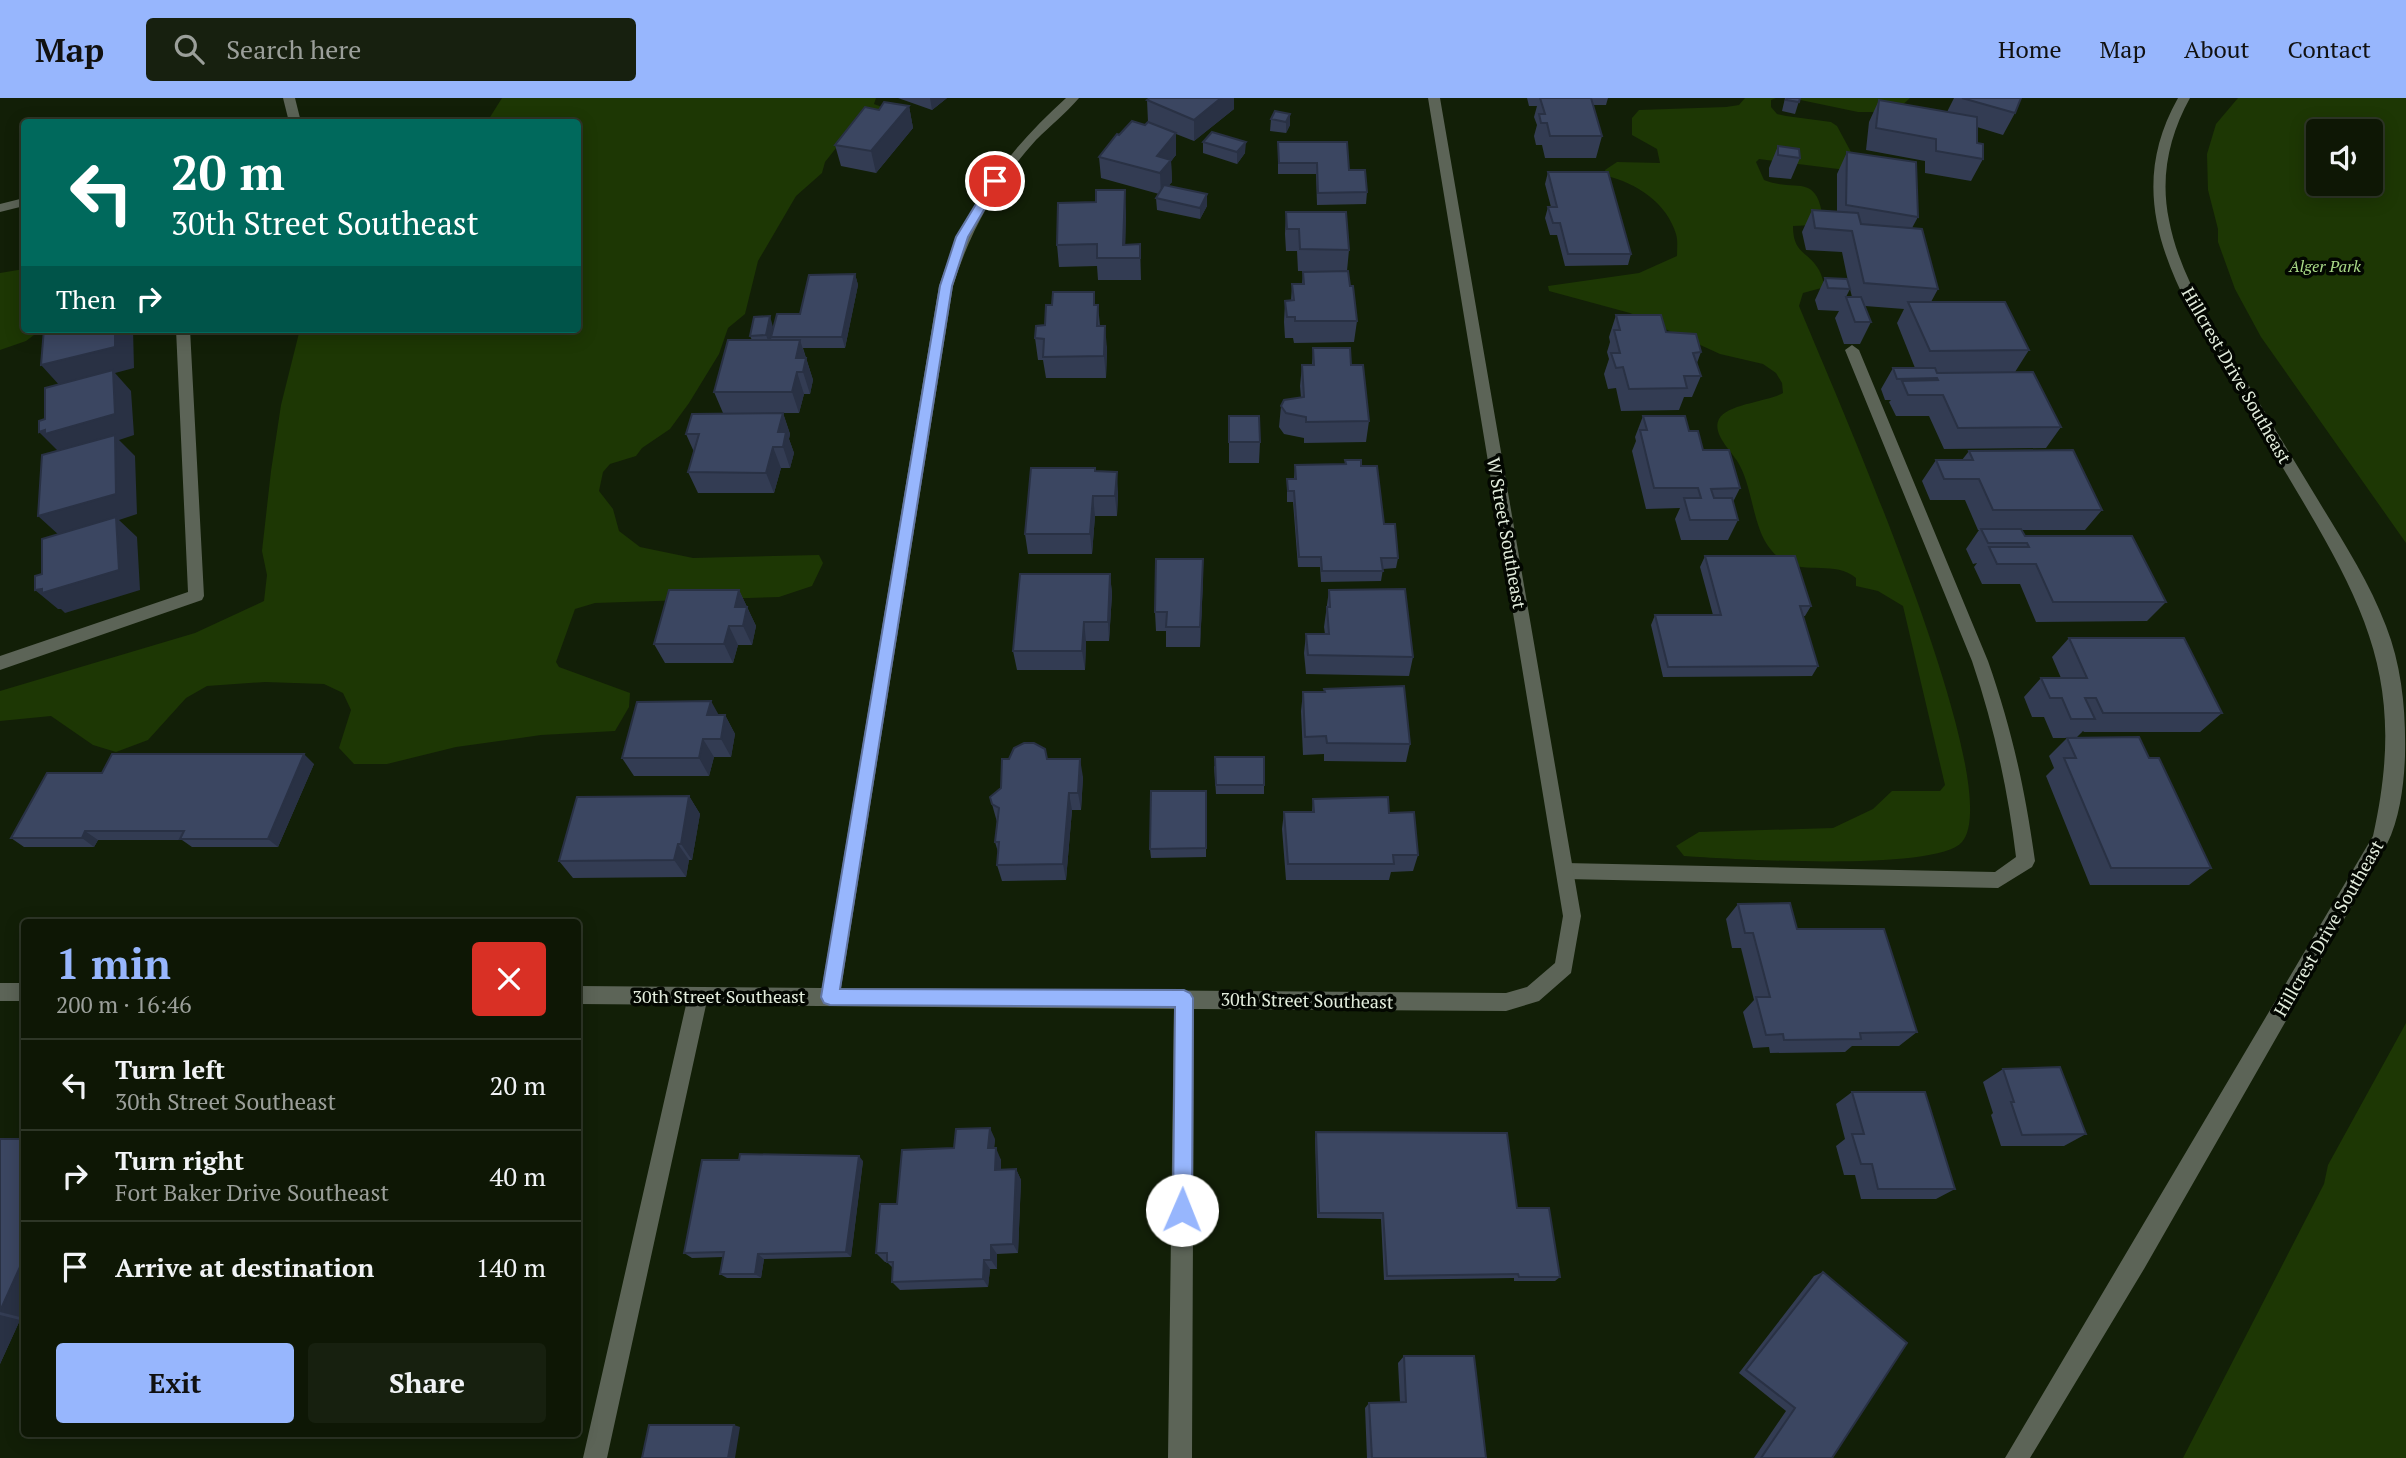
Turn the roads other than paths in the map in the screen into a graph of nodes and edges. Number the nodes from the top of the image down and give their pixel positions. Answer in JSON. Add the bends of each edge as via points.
{"nodes":[{"id":1,"x":289,"y":98,"type":"edge"},
{"id":2,"x":1073,"y":98,"type":"edge"},
{"id":3,"x":1434,"y":98,"type":"edge"},
{"id":4,"x":2184,"y":98,"type":"edge"},
{"id":5,"x":294,"y":119,"type":"edge"},
{"id":6,"x":21,"y":203,"type":"edge"},
{"id":7,"x":0,"y":208,"type":"edge"},
{"id":8,"x":183,"y":333,"type":"edge"},
{"id":9,"x":1852,"y":350,"type":"dead end"},
{"id":10,"x":0,"y":663,"type":"edge"},
{"id":11,"x":1565,"y":871,"type":"junction"},
{"id":12,"x":1564,"y":967,"type":"joint"},
{"id":13,"x":0,"y":992,"type":"edge"},
{"id":14,"x":21,"y":992,"type":"edge"},
{"id":15,"x":581,"y":995,"type":"edge"},
{"id":16,"x":698,"y":996,"type":"junction"},
{"id":17,"x":830,"y":997,"type":"junction"},
{"id":18,"x":1184,"y":998,"type":"junction"},
{"id":19,"x":595,"y":1458,"type":"edge"},
{"id":20,"x":1180,"y":1458,"type":"edge"},
{"id":21,"x":2017,"y":1458,"type":"edge"}],
"edges":[{"from":1,"to":5,"type":"street"},
{"from":2,"to":17,"type":"street","via":[[995,181],[962,237],[946,286]]},
{"from":3,"to":11,"type":"street","name":"W Street Southeast"},
{"from":4,"to":21,"type":"street","name":"Hillcrest Drive Southeast","via":[[2166,134],[2159,166],[2166,239],[2192,301],[2361,587],[2383,640],[2395,697],[2395,783],[2381,838]]},
{"from":6,"to":7,"type":"street"},
{"from":8,"to":10,"type":"street","via":[[196,596]]},
{"from":9,"to":11,"type":"street","via":[[1991,692],[2017,791],[2026,861],[1998,880]]},
{"from":11,"to":12,"type":"street","name":"W Street Southeast","via":[[1572,916]]},
{"from":12,"to":18,"type":"street","name":"30th Street Southeast","via":[[1532,995],[1506,1002]]},
{"from":13,"to":14,"type":"street"},
{"from":15,"to":16,"type":"street","name":"30th Street Southeast"},
{"from":16,"to":17,"type":"street","name":"30th Street Southeast"},
{"from":16,"to":19,"type":"street"},
{"from":17,"to":18,"type":"street","name":"30th Street Southeast"},
{"from":18,"to":20,"type":"street"}]}
